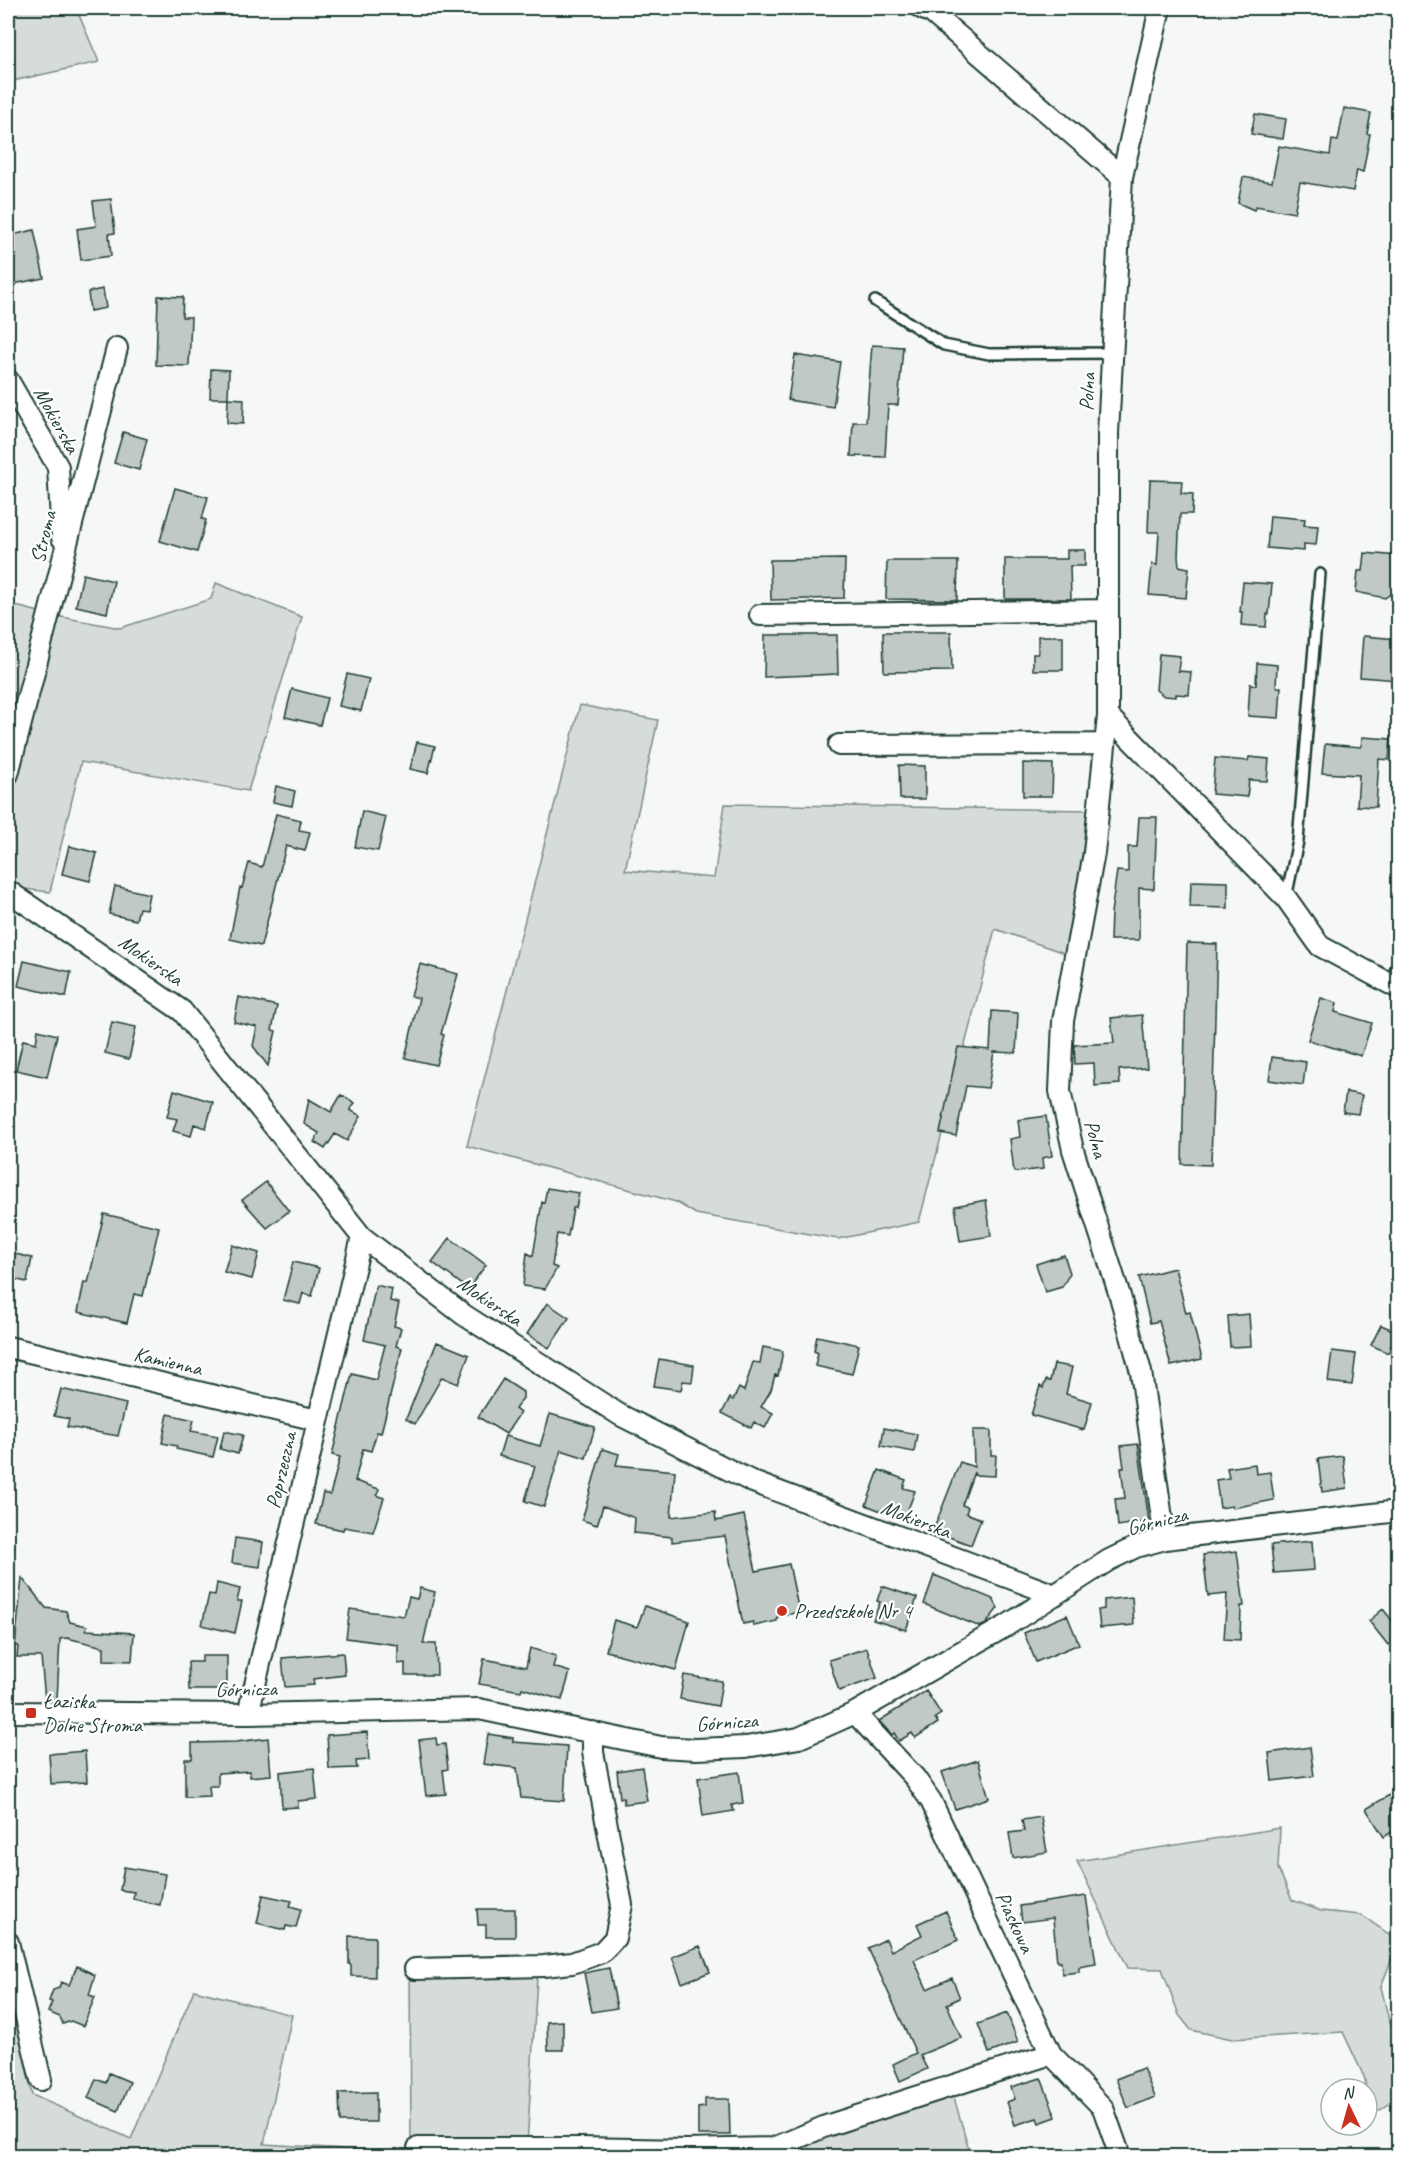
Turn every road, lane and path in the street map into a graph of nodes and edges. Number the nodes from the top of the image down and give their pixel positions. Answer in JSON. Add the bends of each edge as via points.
{"nodes":[{"id":1,"x":921,"y":8,"type":"edge"},
{"id":2,"x":1160,"y":8,"type":"edge"},
{"id":3,"x":1122,"y":177,"type":"junction"},
{"id":4,"x":875,"y":301,"type":"dead end"},
{"id":5,"x":117,"y":348,"type":"dead end"},
{"id":6,"x":1113,"y":353,"type":"junction"},
{"id":7,"x":8,"y":380,"type":"edge"},
{"id":8,"x":63,"y":556,"type":"junction"},
{"id":9,"x":1320,"y":574,"type":"dead end"},
{"id":10,"x":1108,"y":610,"type":"junction"},
{"id":11,"x":760,"y":615,"type":"dead end"},
{"id":12,"x":1108,"y":716,"type":"junction"},
{"id":13,"x":1105,"y":744,"type":"junction"},
{"id":14,"x":839,"y":745,"type":"dead end"},
{"id":15,"x":8,"y":774,"type":"edge"},
{"id":16,"x":8,"y":891,"type":"edge"},
{"id":17,"x":1286,"y":898,"type":"junction"},
{"id":18,"x":1398,"y":963,"type":"edge"},
{"id":19,"x":1395,"y":986,"type":"edge"},
{"id":20,"x":362,"y":1237,"type":"junction"},
{"id":21,"x":8,"y":1347,"type":"edge"},
{"id":22,"x":317,"y":1420,"type":"junction"},
{"id":23,"x":1398,"y":1511,"type":"edge"},
{"id":24,"x":1166,"y":1539,"type":"junction"},
{"id":25,"x":1055,"y":1595,"type":"junction"},
{"id":26,"x":8,"y":1712,"type":"edge"},
{"id":27,"x":855,"y":1713,"type":"junction"},
{"id":28,"x":248,"y":1714,"type":"junction"},
{"id":29,"x":592,"y":1732,"type":"junction"},
{"id":30,"x":8,"y":1942,"type":"edge"},
{"id":31,"x":415,"y":1969,"type":"dead end"},
{"id":32,"x":1051,"y":2054,"type":"junction"},
{"id":33,"x":41,"y":2080,"type":"dead end"},
{"id":34,"x":418,"y":2148,"type":"dead end"},
{"id":35,"x":579,"y":2152,"type":"edge"},
{"id":36,"x":1120,"y":2157,"type":"edge"}],
"edges":[{"from":1,"to":3,"type":"street","via":[[933,13]]},
{"from":2,"to":3,"type":"street","name":"Polna"},
{"from":3,"to":6,"type":"street","name":"Polna"},
{"from":4,"to":6,"type":"lane","via":[[944,345],[989,354]]},
{"from":5,"to":8,"type":"street","name":"Stroma"},
{"from":6,"to":10,"type":"street","name":"Polna","via":[[1108,434]]},
{"from":7,"to":8,"type":"street","name":"Mokierska","via":[[58,468]]},
{"from":8,"to":15,"type":"street","name":"Stroma"},
{"from":9,"to":17,"type":"lane","via":[[1298,841]]},
{"from":10,"to":11,"type":"street"},
{"from":10,"to":12,"type":"street","name":"Polna"},
{"from":12,"to":13,"type":"street","name":"Polna"},
{"from":12,"to":17,"type":"street"},
{"from":13,"to":14,"type":"street"},
{"from":13,"to":24,"type":"street","name":"Polna","via":[[1094,853],[1063,1021],[1060,1091],[1073,1150],[1141,1372]]},
{"from":16,"to":20,"type":"street","name":"Mokierska","via":[[182,1011]]},
{"from":17,"to":19,"type":"street","via":[[1320,946]]},
{"from":18,"to":19,"type":"lane"},
{"from":20,"to":22,"type":"street","name":"Poprzeczna"},
{"from":20,"to":25,"type":"street","name":"Mokierska","via":[[464,1315],[620,1415],[753,1482]]},
{"from":21,"to":22,"type":"street","name":"Kamienna"},
{"from":22,"to":28,"type":"street","name":"Poprzeczna"},
{"from":23,"to":24,"type":"street","name":"Górnicza"},
{"from":24,"to":25,"type":"street","name":"Górnicza","via":[[1109,1560]]},
{"from":25,"to":27,"type":"street","name":"Górnicza"},
{"from":26,"to":28,"type":"street","name":"Górnicza"},
{"from":27,"to":29,"type":"street","name":"Górnicza","via":[[800,1738],[746,1747],[661,1747]]},
{"from":27,"to":32,"type":"street","name":"Piaskowa","via":[[915,1778],[931,1802]]},
{"from":28,"to":29,"type":"street","name":"Górnicza","via":[[479,1709]]},
{"from":29,"to":31,"type":"street","via":[[622,1905],[615,1938],[602,1952],[572,1963]]},
{"from":30,"to":33,"type":"street"},
{"from":32,"to":35,"type":"street","via":[[826,2126],[774,2148]]},
{"from":32,"to":36,"type":"street","name":"Piaskowa","via":[[1102,2108]]},
{"from":34,"to":35,"type":"street"}]}
